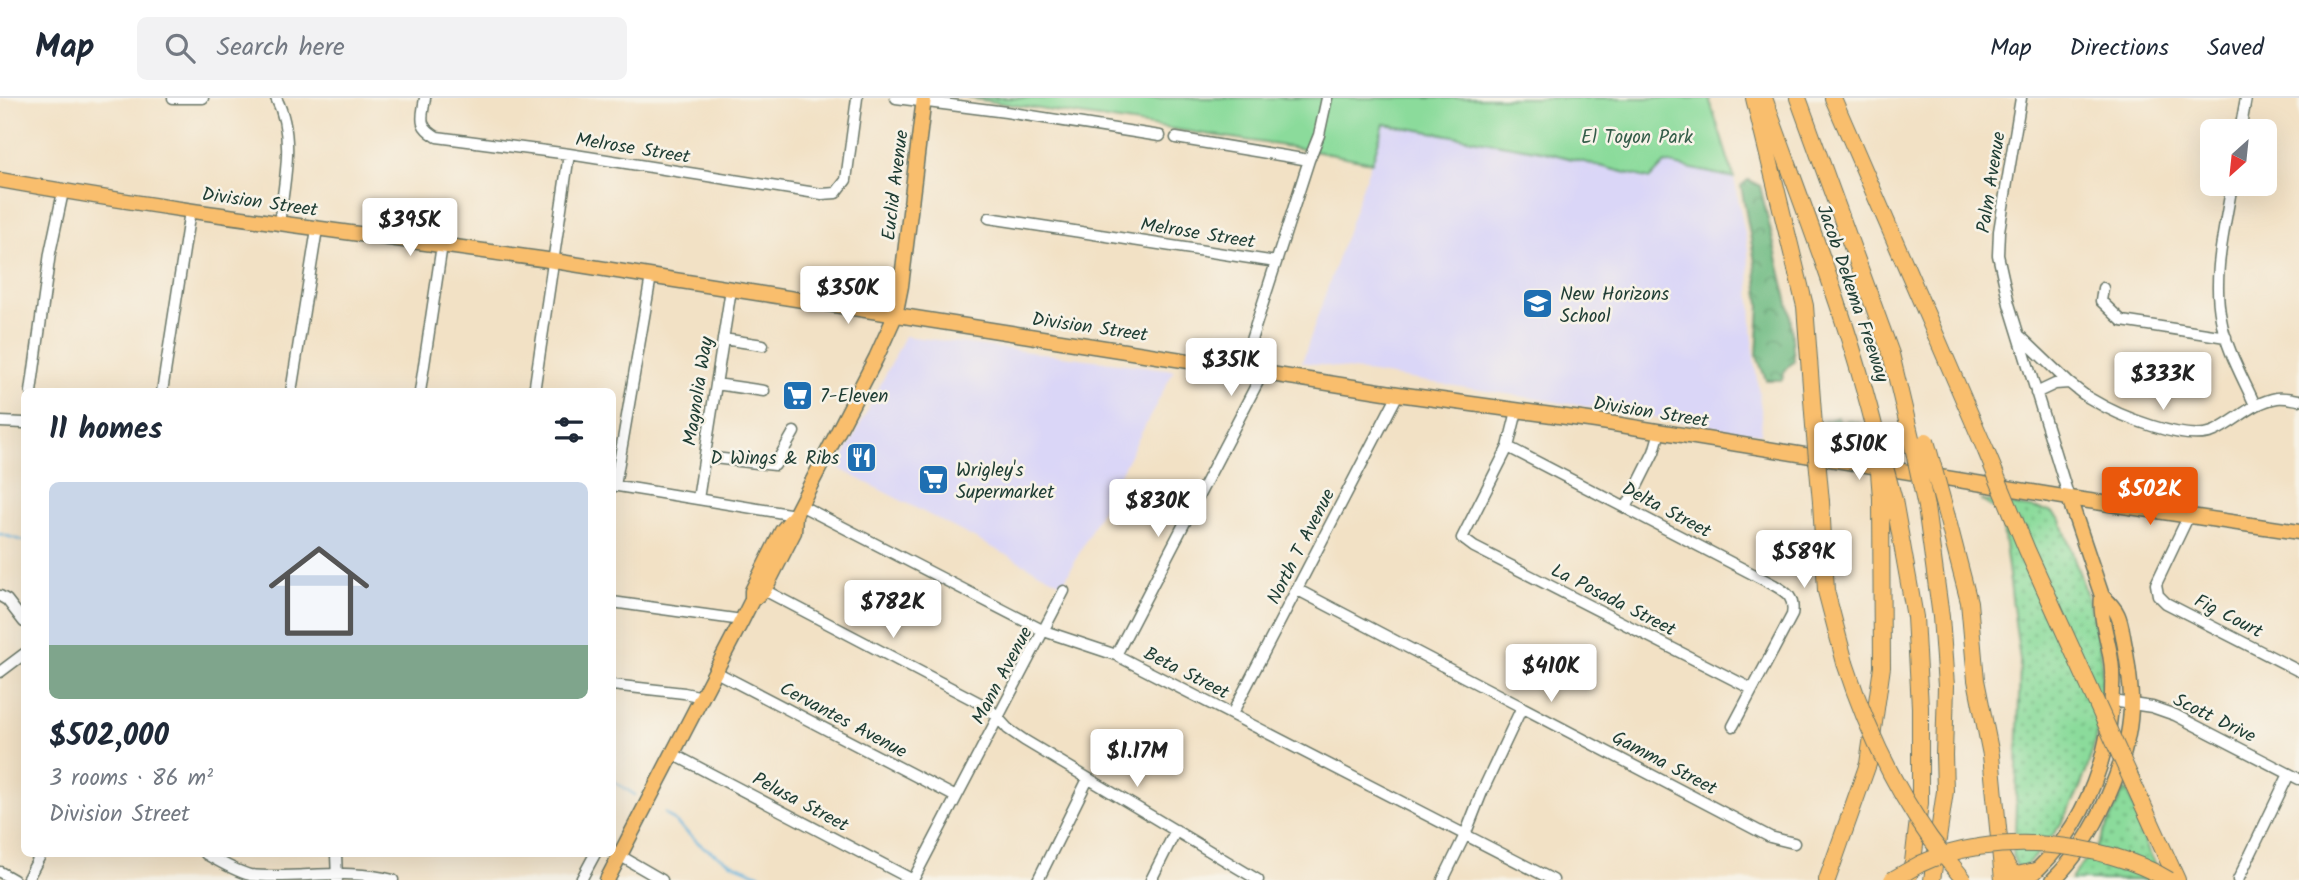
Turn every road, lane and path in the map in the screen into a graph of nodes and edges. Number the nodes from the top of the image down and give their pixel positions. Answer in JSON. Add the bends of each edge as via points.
{"nodes":[{"id":1,"x":180,"y":98,"type":"edge"},
{"id":2,"x":203,"y":98,"type":"edge"},
{"id":3,"x":276,"y":98,"type":"edge"},
{"id":4,"x":425,"y":98,"type":"edge"},
{"id":5,"x":857,"y":98,"type":"edge"},
{"id":6,"x":896,"y":98,"type":"edge"},
{"id":7,"x":1327,"y":98,"type":"edge"},
{"id":8,"x":1754,"y":98,"type":"edge"},
{"id":9,"x":1764,"y":98,"type":"edge"},
{"id":10,"x":1798,"y":98,"type":"edge"},
{"id":11,"x":1833,"y":98,"type":"edge"},
{"id":12,"x":2021,"y":98,"type":"edge"},
{"id":13,"x":2246,"y":98,"type":"edge"},
{"id":14,"x":925,"y":99,"type":"edge"},
{"id":15,"x":2243,"y":119,"type":"edge"},
{"id":16,"x":1160,"y":136,"type":"dead end"},
{"id":17,"x":1176,"y":138,"type":"dead end"},
{"id":18,"x":569,"y":154,"type":"junction"},
{"id":19,"x":1309,"y":160,"type":"junction"},
{"id":20,"x":0,"y":180,"type":"edge"},
{"id":21,"x":63,"y":192,"type":"junction"},
{"id":22,"x":2230,"y":196,"type":"edge"},
{"id":23,"x":190,"y":211,"type":"junction"},
{"id":24,"x":989,"y":218,"type":"dead end"},
{"id":25,"x":279,"y":224,"type":"junction"},
{"id":26,"x":317,"y":229,"type":"junction"},
{"id":27,"x":442,"y":244,"type":"junction"},
{"id":28,"x":554,"y":261,"type":"junction"},
{"id":29,"x":1276,"y":262,"type":"junction"},
{"id":30,"x":651,"y":276,"type":"junction"},
{"id":31,"x":2103,"y":288,"type":"dead end"},
{"id":32,"x":731,"y":289,"type":"junction"},
{"id":33,"x":895,"y":316,"type":"junction"},
{"id":34,"x":2018,"y":335,"type":"junction"},
{"id":35,"x":2226,"y":337,"type":"junction"},
{"id":36,"x":723,"y":339,"type":"junction"},
{"id":37,"x":762,"y":345,"type":"dead end"},
{"id":38,"x":1242,"y":368,"type":"junction"},
{"id":39,"x":1263,"y":372,"type":"junction"},
{"id":40,"x":2069,"y":383,"type":"junction"},
{"id":41,"x":716,"y":384,"type":"junction"},
{"id":42,"x":32,"y":388,"type":"edge"},
{"id":43,"x":163,"y":388,"type":"edge"},
{"id":44,"x":292,"y":388,"type":"edge"},
{"id":45,"x":421,"y":388,"type":"edge"},
{"id":46,"x":535,"y":388,"type":"edge"},
{"id":47,"x":764,"y":391,"type":"dead end"},
{"id":48,"x":2036,"y":393,"type":"junction"},
{"id":49,"x":1398,"y":394,"type":"junction"},
{"id":50,"x":2299,"y":400,"type":"edge"},
{"id":51,"x":2255,"y":405,"type":"junction"},
{"id":52,"x":1517,"y":411,"type":"junction"},
{"id":53,"x":0,"y":422,"type":"edge"},
{"id":54,"x":21,"y":423,"type":"edge"},
{"id":55,"x":1660,"y":431,"type":"junction"},
{"id":56,"x":794,"y":432,"type":"dead end"},
{"id":57,"x":1919,"y":441,"type":"junction"},
{"id":58,"x":1508,"y":447,"type":"junction"},
{"id":59,"x":705,"y":457,"type":"junction"},
{"id":60,"x":616,"y":475,"type":"edge"},
{"id":61,"x":616,"y":486,"type":"edge"},
{"id":62,"x":2069,"y":498,"type":"junction"},
{"id":63,"x":698,"y":499,"type":"junction"},
{"id":64,"x":1887,"y":499,"type":"junction"},
{"id":65,"x":1626,"y":508,"type":"junction"},
{"id":66,"x":798,"y":510,"type":"junction"},
{"id":67,"x":2189,"y":515,"type":"junction"},
{"id":68,"x":2299,"y":532,"type":"edge"},
{"id":69,"x":1298,"y":590,"type":"junction"},
{"id":70,"x":1064,"y":591,"type":"dead end"},
{"id":71,"x":758,"y":595,"type":"junction"},
{"id":72,"x":0,"y":596,"type":"edge"},
{"id":73,"x":2102,"y":596,"type":"junction"},
{"id":74,"x":616,"y":603,"type":"edge"},
{"id":75,"x":21,"y":618,"type":"edge"},
{"id":76,"x":742,"y":620,"type":"junction"},
{"id":77,"x":1044,"y":631,"type":"junction"},
{"id":78,"x":1116,"y":655,"type":"junction"},
{"id":79,"x":21,"y":656,"type":"edge"},
{"id":80,"x":716,"y":671,"type":"junction"},
{"id":81,"x":2299,"y":671,"type":"edge"},
{"id":82,"x":0,"y":672,"type":"edge"},
{"id":83,"x":616,"y":685,"type":"edge"},
{"id":84,"x":1752,"y":689,"type":"junction"},
{"id":85,"x":703,"y":697,"type":"junction"},
{"id":86,"x":2112,"y":701,"type":"junction"},
{"id":87,"x":2131,"y":703,"type":"junction"},
{"id":88,"x":1522,"y":707,"type":"junction"},
{"id":89,"x":1232,"y":714,"type":"junction"},
{"id":90,"x":999,"y":719,"type":"junction"},
{"id":91,"x":1733,"y":726,"type":"dead end"},
{"id":92,"x":673,"y":754,"type":"junction"},
{"id":93,"x":2294,"y":776,"type":"edge"},
{"id":94,"x":1088,"y":779,"type":"junction"},
{"id":95,"x":956,"y":797,"type":"junction"},
{"id":96,"x":1177,"y":830,"type":"junction"},
{"id":97,"x":1465,"y":835,"type":"junction"},
{"id":98,"x":1794,"y":843,"type":"dead end"},
{"id":99,"x":2000,"y":852,"type":"junction"},
{"id":100,"x":616,"y":853,"type":"edge"},
{"id":101,"x":39,"y":857,"type":"edge"},
{"id":102,"x":212,"y":857,"type":"edge"},
{"id":103,"x":336,"y":857,"type":"edge"},
{"id":104,"x":594,"y":857,"type":"edge"},
{"id":105,"x":615,"y":857,"type":"edge"},
{"id":106,"x":643,"y":869,"type":"junction"},
{"id":107,"x":0,"y":872,"type":"edge"},
{"id":108,"x":2030,"y":876,"type":"edge"},
{"id":109,"x":337,"y":879,"type":"edge"},
{"id":110,"x":14,"y":880,"type":"edge"},
{"id":111,"x":27,"y":880,"type":"edge"},
{"id":112,"x":393,"y":880,"type":"edge"},
{"id":113,"x":582,"y":880,"type":"edge"},
{"id":114,"x":607,"y":880,"type":"edge"},
{"id":115,"x":637,"y":880,"type":"edge"},
{"id":116,"x":662,"y":880,"type":"edge"},
{"id":117,"x":913,"y":880,"type":"edge"},
{"id":118,"x":1038,"y":880,"type":"edge"},
{"id":119,"x":1151,"y":880,"type":"edge"},
{"id":120,"x":1258,"y":880,"type":"edge"},
{"id":121,"x":1443,"y":880,"type":"edge"},
{"id":122,"x":1553,"y":880,"type":"edge"},
{"id":123,"x":1827,"y":880,"type":"edge"},
{"id":124,"x":1892,"y":880,"type":"edge"},
{"id":125,"x":1908,"y":880,"type":"edge"},
{"id":126,"x":1932,"y":880,"type":"edge"},
{"id":127,"x":1964,"y":880,"type":"edge"},
{"id":128,"x":2003,"y":880,"type":"edge"},
{"id":129,"x":2053,"y":880,"type":"edge"},
{"id":130,"x":2169,"y":880,"type":"edge"},
{"id":131,"x":2177,"y":880,"type":"edge"},
{"id":132,"x":2238,"y":880,"type":"edge"}],
"edges":[{"from":1,"to":2,"type":"street"},
{"from":3,"to":25,"type":"street","via":[[284,112],[288,150]]},
{"from":4,"to":18,"type":"street","name":"Melrose Street","via":[[421,123],[437,137]]},
{"from":5,"to":18,"type":"street","name":"Melrose Street","via":[[846,180],[836,192],[822,194]]},
{"from":6,"to":14,"type":"street"},
{"from":7,"to":19,"type":"street","via":[[1320,135]]},
{"from":8,"to":127,"type":"highway","bridge":true,"via":[[1805,306],[1826,591],[1845,663],[1878,751],[1930,838]]},
{"from":9,"to":64,"type":"highway","name":"Jacob Dekema Freeway","bridge":true,"via":[[1866,391]]},
{"from":10,"to":57,"type":"highway","name":"Jacob Dekema Freeway"},
{"from":11,"to":131,"type":"highway","bridge":true,"via":[[2027,550]]},
{"from":12,"to":34,"type":"street","name":"Palm Avenue","via":[[1998,255]]},
{"from":13,"to":15,"type":"street"},
{"from":14,"to":16,"type":"street"},
{"from":14,"to":33,"type":"main road","name":"Euclid Avenue"},
{"from":17,"to":19,"type":"street"},
{"from":18,"to":28,"type":"street"},
{"from":19,"to":29,"type":"street"},
{"from":20,"to":21,"type":"main road","name":"Division Street"},
{"from":21,"to":23,"type":"main road","name":"Division Street"},
{"from":21,"to":42,"type":"street"},
{"from":22,"to":35,"type":"street","via":[[2218,289]]},
{"from":23,"to":25,"type":"main road","name":"Division Street"},
{"from":23,"to":43,"type":"street"},
{"from":24,"to":29,"type":"street","name":"Melrose Street"},
{"from":25,"to":26,"type":"main road","name":"Division Street"},
{"from":26,"to":27,"type":"main road","name":"Division Street"},
{"from":26,"to":44,"type":"street"},
{"from":27,"to":28,"type":"main road","name":"Division Street"},
{"from":27,"to":45,"type":"street"},
{"from":28,"to":30,"type":"main road","name":"Division Street"},
{"from":28,"to":46,"type":"street"},
{"from":29,"to":38,"type":"street"},
{"from":30,"to":32,"type":"main road","name":"Division Street"},
{"from":30,"to":60,"type":"street"},
{"from":31,"to":35,"type":"street","via":[[2101,302],[2122,321]]},
{"from":32,"to":33,"type":"main road","name":"Division Street"},
{"from":32,"to":36,"type":"street","name":"Magnolia Way"},
{"from":33,"to":38,"type":"main road","name":"Division Street"},
{"from":33,"to":66,"type":"main road","name":"Euclid Avenue"},
{"from":34,"to":40,"type":"street"},
{"from":34,"to":48,"type":"street","name":"Palm Avenue"},
{"from":35,"to":51,"type":"street"},
{"from":36,"to":37,"type":"street"},
{"from":36,"to":41,"type":"street","name":"Magnolia Way"},
{"from":38,"to":39,"type":"main road","name":"Division Street"},
{"from":39,"to":49,"type":"main road","name":"Division Street"},
{"from":39,"to":78,"type":"street"},
{"from":40,"to":48,"type":"street"},
{"from":40,"to":51,"type":"street","via":[[2113,411],[2193,435],[2213,432]]},
{"from":41,"to":47,"type":"street"},
{"from":41,"to":59,"type":"street","name":"Magnolia Way"},
{"from":48,"to":62,"type":"street","name":"Palm Avenue"},
{"from":49,"to":52,"type":"main road","name":"Division Street"},
{"from":49,"to":69,"type":"street","name":"North T Avenue"},
{"from":50,"to":51,"type":"street","via":[[2278,398]]},
{"from":52,"to":55,"type":"main road","name":"Division Street"},
{"from":52,"to":58,"type":"street"},
{"from":53,"to":54,"type":"street"},
{"from":55,"to":62,"type":"main road","name":"Division Street"},
{"from":55,"to":65,"type":"street"},
{"from":56,"to":59,"type":"street","via":[[775,465]]},
{"from":57,"to":99,"type":"highway","bridge":true,"via":[[1947,517],[1969,602]]},
{"from":57,"to":126,"type":"highway","name":"Jacob Dekema Freeway","bridge":true,"via":[[1946,686],[1945,791]]},
{"from":58,"to":65,"type":"street","name":"Delta Street"},
{"from":58,"to":84,"type":"street","name":"La Posada Street","via":[[1462,538]]},
{"from":59,"to":63,"type":"street","name":"Magnolia Way"},
{"from":61,"to":63,"type":"street","name":"Beta Street"},
{"from":62,"to":67,"type":"main road","name":"Division Street"},
{"from":62,"to":73,"type":"main road"},
{"from":63,"to":66,"type":"street","name":"Beta Street"},
{"from":64,"to":123,"type":"highway","via":[[1882,667],[1868,764]]},
{"from":64,"to":125,"type":"highway","via":[[1914,617],[1920,707],[1920,803]]},
{"from":65,"to":84,"type":"street","name":"Delta Street","via":[[1789,596],[1791,615]]},
{"from":66,"to":71,"type":"main road","name":"Euclid Avenue","via":[[782,531],[752,591]]},
{"from":66,"to":77,"type":"street","name":"Beta Street"},
{"from":67,"to":68,"type":"main road","name":"Division Street"},
{"from":67,"to":81,"type":"street","name":"Fig Court","via":[[2156,584],[2158,595]]},
{"from":69,"to":88,"type":"street","name":"Gamma Street"},
{"from":69,"to":89,"type":"street","name":"North T Avenue"},
{"from":70,"to":77,"type":"street","name":"Mann Avenue"},
{"from":71,"to":76,"type":"main road","name":"Euclid Avenue"},
{"from":71,"to":90,"type":"street","via":[[989,708]]},
{"from":72,"to":75,"type":"street"},
{"from":73,"to":86,"type":"main road"},
{"from":73,"to":87,"type":"main road","via":[[2116,608]]},
{"from":74,"to":76,"type":"street"},
{"from":76,"to":80,"type":"main road","name":"Euclid Avenue"},
{"from":77,"to":78,"type":"street","name":"Beta Street"},
{"from":77,"to":90,"type":"street","name":"Mann Avenue"},
{"from":78,"to":89,"type":"street","name":"Beta Street"},
{"from":79,"to":82,"type":"street"},
{"from":80,"to":85,"type":"main road","name":"Euclid Avenue"},
{"from":80,"to":95,"type":"street","name":"Cervantes Avenue"},
{"from":83,"to":85,"type":"street"},
{"from":84,"to":91,"type":"street"},
{"from":85,"to":92,"type":"main road","name":"Euclid Avenue"},
{"from":86,"to":87,"type":"street","name":"Scott Drive"},
{"from":86,"to":108,"type":"main road","via":[[2102,763],[2090,791],[2064,840]]},
{"from":87,"to":93,"type":"street","name":"Scott Drive","via":[[2175,715]]},
{"from":87,"to":129,"type":"main road","via":[[2124,746],[2107,799],[2079,849]]},
{"from":88,"to":97,"type":"street"},
{"from":88,"to":98,"type":"street","name":"Gamma Street","via":[[1770,837]]},
{"from":89,"to":97,"type":"street","name":"Beta Street"},
{"from":90,"to":94,"type":"street"},
{"from":90,"to":95,"type":"street","name":"Mann Avenue"},
{"from":92,"to":100,"type":"main road","name":"Euclid Avenue"},
{"from":92,"to":117,"type":"street","name":"Pelusa Street"},
{"from":93,"to":132,"type":"street"},
{"from":94,"to":96,"type":"street"},
{"from":94,"to":118,"type":"street"},
{"from":95,"to":117,"type":"street","name":"Mann Avenue"},
{"from":96,"to":119,"type":"street"},
{"from":96,"to":120,"type":"street"},
{"from":97,"to":121,"type":"street"},
{"from":97,"to":122,"type":"street","name":"Beta Street"},
{"from":99,"to":108,"type":"highway","via":[[2010,871]]},
{"from":99,"to":128,"type":"highway"},
{"from":100,"to":106,"type":"street"},
{"from":101,"to":111,"type":"street"},
{"from":102,"to":109,"type":"street","via":[[250,875],[271,879]]},
{"from":103,"to":109,"type":"street"},
{"from":104,"to":113,"type":"street"},
{"from":105,"to":114,"type":"main road","name":"Euclid Avenue"},
{"from":106,"to":115,"type":"street"},
{"from":106,"to":116,"type":"street"},
{"from":107,"to":110,"type":"street"},
{"from":109,"to":112,"type":"street"},
{"from":124,"to":130,"type":"highway","bridge":true,"via":[[1922,863],[2003,844],[2106,853]]}]}
